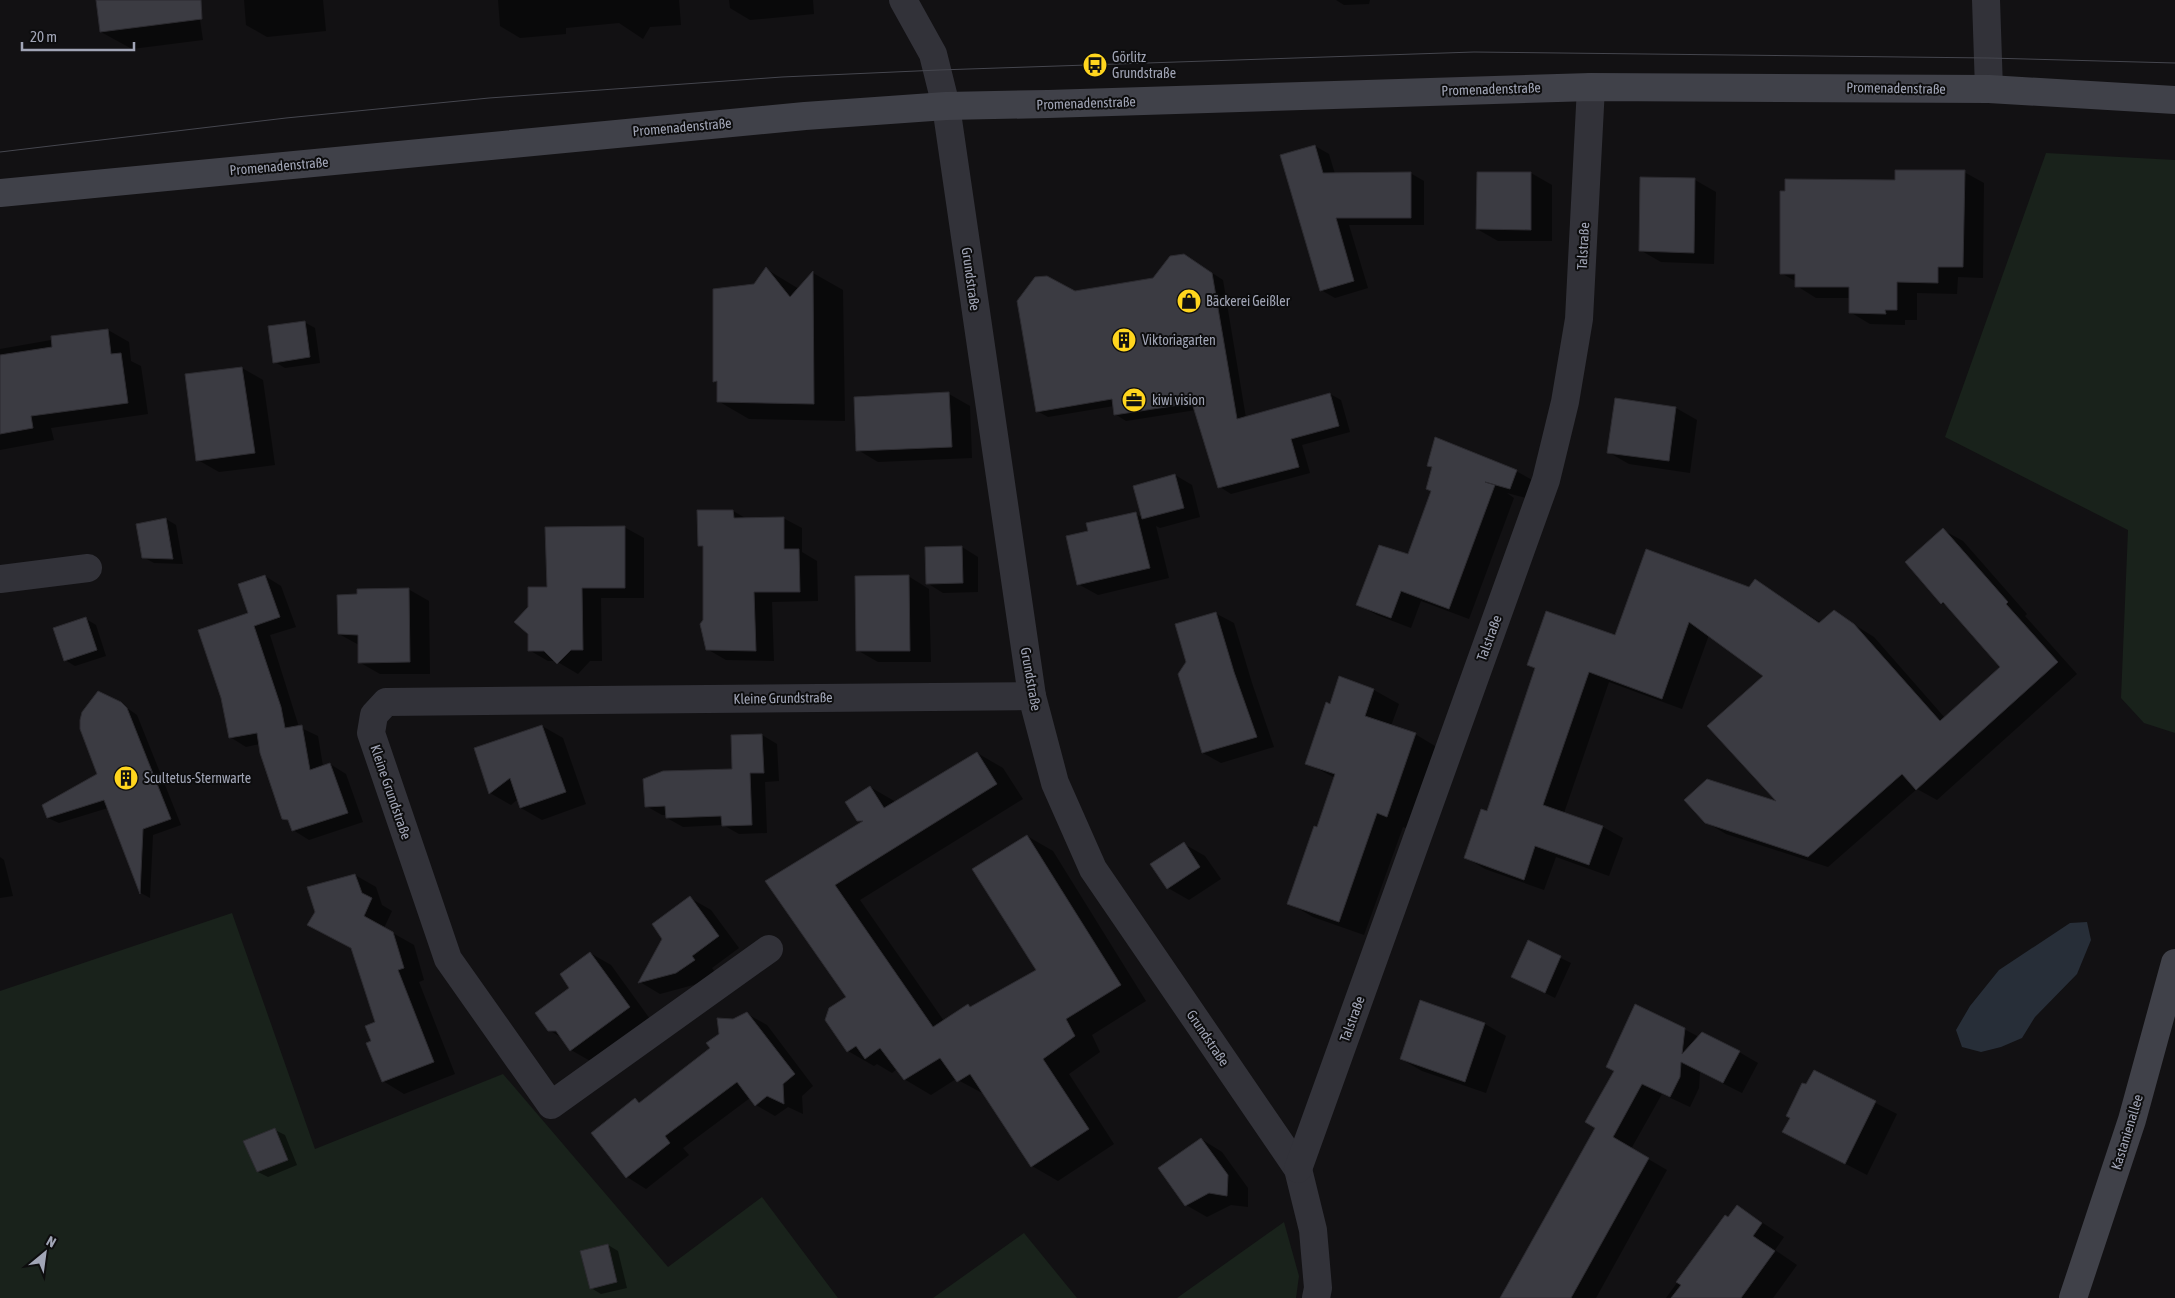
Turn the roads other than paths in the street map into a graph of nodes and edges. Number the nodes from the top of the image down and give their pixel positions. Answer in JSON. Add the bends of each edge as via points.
{"nodes":[{"id":1,"x":903,"y":0,"type":"edge"},
{"id":2,"x":1986,"y":0,"type":"edge"},
{"id":3,"x":1591,"y":87,"type":"junction"},
{"id":4,"x":1989,"y":89,"type":"junction"},
{"id":5,"x":2175,"y":100,"type":"edge"},
{"id":6,"x":946,"y":106,"type":"junction"},
{"id":7,"x":0,"y":193,"type":"edge"},
{"id":8,"x":88,"y":568,"type":"dead end"},
{"id":9,"x":0,"y":579,"type":"edge"},
{"id":10,"x":1032,"y":696,"type":"junction"},
{"id":11,"x":769,"y":949,"type":"dead end"},
{"id":12,"x":2175,"y":963,"type":"edge"},
{"id":13,"x":1298,"y":1169,"type":"junction"},
{"id":14,"x":1316,"y":1298,"type":"edge"},
{"id":15,"x":2073,"y":1298,"type":"edge"}],
"edges":[{"from":1,"to":6,"type":"street","name":"Grundstraße","via":[[933,54]]},
{"from":2,"to":4,"type":"street"},
{"from":3,"to":4,"type":"main road","name":"Promenadenstraße"},
{"from":3,"to":6,"type":"main road","name":"Promenadenstraße"},
{"from":3,"to":13,"type":"street","name":"Talstraße","via":[[1579,318],[1565,402],[1546,480]]},
{"from":4,"to":5,"type":"main road","name":"Promenadenstraße"},
{"from":6,"to":7,"type":"main road","name":"Promenadenstraße","via":[[805,116]]},
{"from":6,"to":10,"type":"street","name":"Grundstraße"},
{"from":8,"to":9,"type":"street"},
{"from":10,"to":11,"type":"street","name":"Kleine Grundstraße","via":[[386,702],[374,716],[371,734],[448,959],[550,1105]]},
{"from":10,"to":13,"type":"street","name":"Grundstraße","via":[[1055,783],[1093,869]]},
{"from":12,"to":15,"type":"main road","name":"Kastanienallee","via":[[2132,1120]]},
{"from":13,"to":14,"type":"street","name":"Grundstraße","via":[[1313,1230]]}]}
